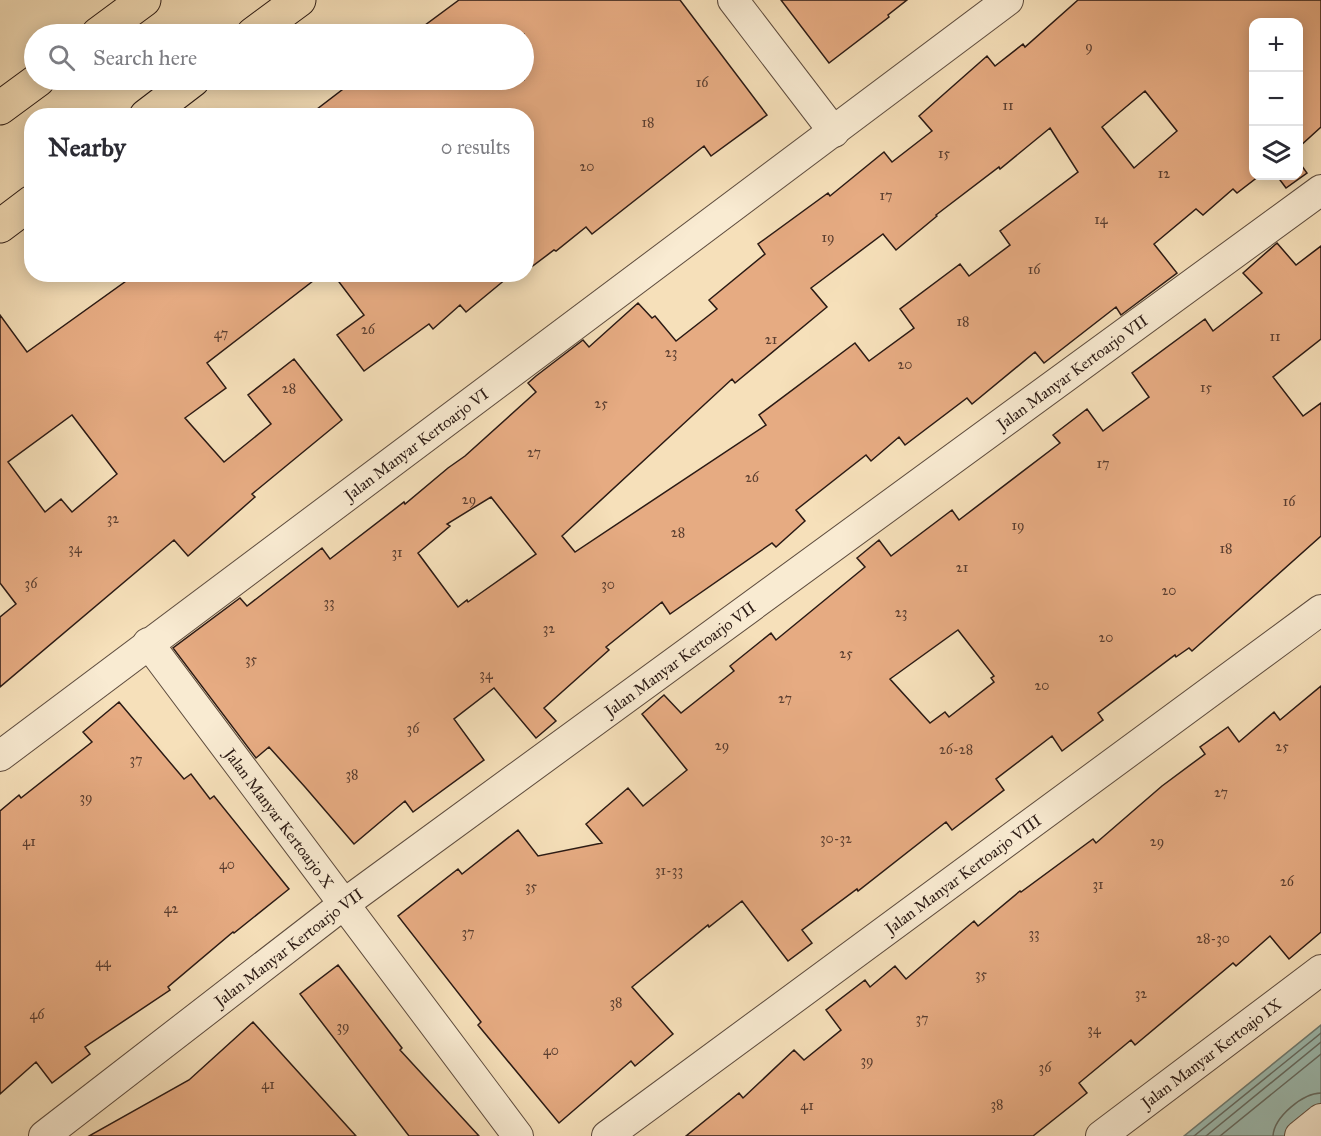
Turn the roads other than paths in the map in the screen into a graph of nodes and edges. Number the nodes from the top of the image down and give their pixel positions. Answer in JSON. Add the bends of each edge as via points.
{"nodes":[{"id":1,"x":144,"y":0,"type":"edge"},
{"id":2,"x":299,"y":0,"type":"edge"},
{"id":3,"x":733,"y":0,"type":"edge"},
{"id":4,"x":1008,"y":0,"type":"edge"},
{"id":5,"x":112,"y":24,"type":"edge"},
{"id":6,"x":267,"y":24,"type":"edge"},
{"id":7,"x":24,"y":90,"type":"edge"},
{"id":8,"x":181,"y":90,"type":"edge"},
{"id":9,"x":0,"y":108,"type":"edge"},
{"id":10,"x":157,"y":108,"type":"edge"},
{"id":11,"x":834,"y":132,"type":"junction"},
{"id":12,"x":1321,"y":190,"type":"edge"},
{"id":13,"x":24,"y":208,"type":"edge"},
{"id":14,"x":0,"y":226,"type":"edge"},
{"id":15,"x":1321,"y":610,"type":"edge"},
{"id":16,"x":148,"y":644,"type":"junction"},
{"id":17,"x":0,"y":756,"type":"edge"},
{"id":18,"x":344,"y":904,"type":"junction"},
{"id":19,"x":1321,"y":970,"type":"edge"},
{"id":20,"x":1321,"y":1119,"type":"edge"},
{"id":21,"x":44,"y":1136,"type":"edge"},
{"id":22,"x":518,"y":1136,"type":"edge"},
{"id":23,"x":606,"y":1136,"type":"edge"},
{"id":24,"x":1101,"y":1136,"type":"edge"},
{"id":25,"x":1300,"y":1136,"type":"edge"}],
"edges":[{"from":1,"to":5,"type":"main road"},
{"from":2,"to":6,"type":"main road"},
{"from":3,"to":11,"type":"street"},
{"from":4,"to":11,"type":"street","name":"Jalan Manyar Kertoarjo VI"},
{"from":7,"to":9,"type":"main road"},
{"from":8,"to":10,"type":"main road"},
{"from":11,"to":16,"type":"street","name":"Jalan Manyar Kertoarjo VI"},
{"from":12,"to":18,"type":"street","name":"Jalan Manyar Kertoarjo VII"},
{"from":13,"to":14,"type":"main road"},
{"from":15,"to":23,"type":"street","name":"Jalan Manyar Kertoarjo VIII"},
{"from":16,"to":17,"type":"street","name":"Jalan Manyar Kertoarjo VI"},
{"from":16,"to":18,"type":"street","name":"Jalan Manyar Kertoarjo X"},
{"from":18,"to":21,"type":"street","name":"Jalan Manyar Kertoarjo VII"},
{"from":18,"to":22,"type":"street","name":"Jalan Manyar Kertoarjo X"},
{"from":19,"to":24,"type":"street","name":"Jalan Manyar Kertoajo IX"},
{"from":20,"to":25,"type":"street"}]}
